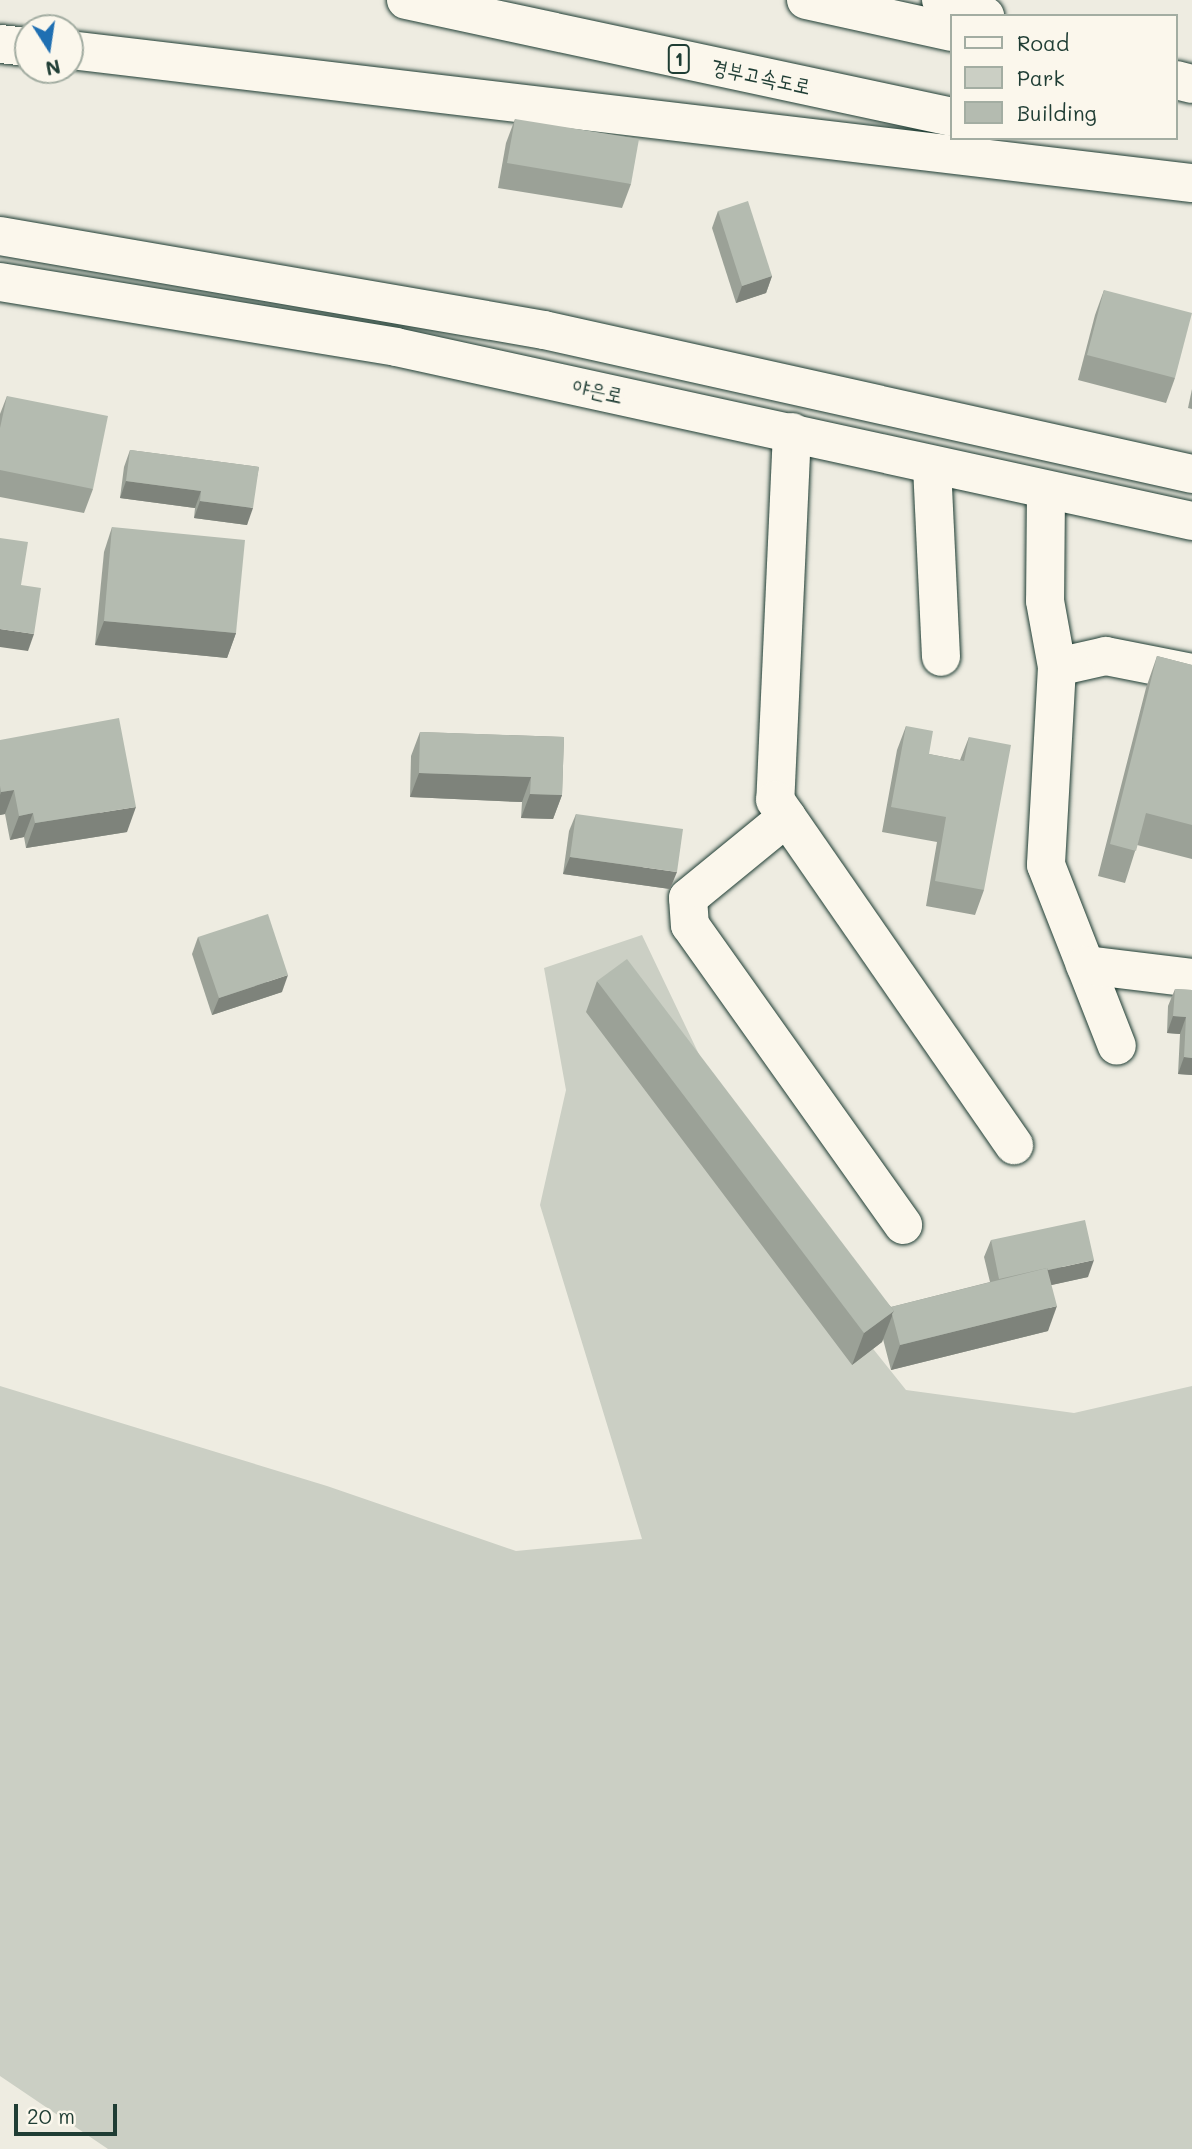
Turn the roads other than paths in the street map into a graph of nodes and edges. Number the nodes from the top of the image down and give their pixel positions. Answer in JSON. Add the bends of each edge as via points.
{"nodes":[{"id":1,"x":406,"y":0,"type":"edge"},
{"id":2,"x":806,"y":0,"type":"edge"},
{"id":3,"x":941,"y":0,"type":"edge"},
{"id":4,"x":980,"y":14,"type":"edge"},
{"id":5,"x":950,"y":32,"type":"edge"},
{"id":6,"x":84,"y":52,"type":"edge"},
{"id":7,"x":950,"y":117,"type":"edge"},
{"id":8,"x":1057,"y":140,"type":"edge"},
{"id":9,"x":1192,"y":169,"type":"edge"},
{"id":10,"x":1192,"y":183,"type":"edge"},
{"id":11,"x":0,"y":236,"type":"edge"},
{"id":12,"x":0,"y":282,"type":"edge"},
{"id":13,"x":792,"y":432,"type":"junction"},
{"id":14,"x":932,"y":466,"type":"junction"},
{"id":15,"x":1192,"y":474,"type":"edge"},
{"id":16,"x":1046,"y":492,"type":"junction"},
{"id":17,"x":1192,"y":521,"type":"edge"},
{"id":18,"x":941,"y":657,"type":"dead end"},
{"id":19,"x":1057,"y":667,"type":"junction"},
{"id":20,"x":1192,"y":673,"type":"edge"},
{"id":21,"x":787,"y":817,"type":"junction"},
{"id":22,"x":1085,"y":965,"type":"junction"},
{"id":23,"x":1192,"y":978,"type":"edge"},
{"id":24,"x":1117,"y":1046,"type":"dead end"},
{"id":25,"x":1014,"y":1145,"type":"dead end"},
{"id":26,"x":904,"y":1225,"type":"dead end"}],
"edges":[{"from":1,"to":7,"type":"main road","name":"경부고속도로","number":"1"},
{"from":2,"to":5,"type":"main road"},
{"from":3,"to":4,"type":"main road"},
{"from":6,"to":10,"type":"main road"},
{"from":8,"to":9,"type":"main road"},
{"from":11,"to":15,"type":"main road","via":[[544,330]]},
{"from":12,"to":13,"type":"main road","name":"야은로","via":[[396,347]]},
{"from":13,"to":14,"type":"main road","name":"야은로"},
{"from":13,"to":21,"type":"main road","via":[[775,800]]},
{"from":14,"to":16,"type":"main road","name":"야은로"},
{"from":14,"to":18,"type":"main road"},
{"from":16,"to":17,"type":"main road","name":"야은로"},
{"from":16,"to":19,"type":"main road","via":[[1045,601]]},
{"from":19,"to":20,"type":"main road","via":[[1106,656]]},
{"from":19,"to":22,"type":"main road","via":[[1046,865]]},
{"from":21,"to":25,"type":"main road"},
{"from":21,"to":26,"type":"main road","via":[[688,898],[690,925]]},
{"from":22,"to":23,"type":"main road"},
{"from":22,"to":24,"type":"main road"}]}
